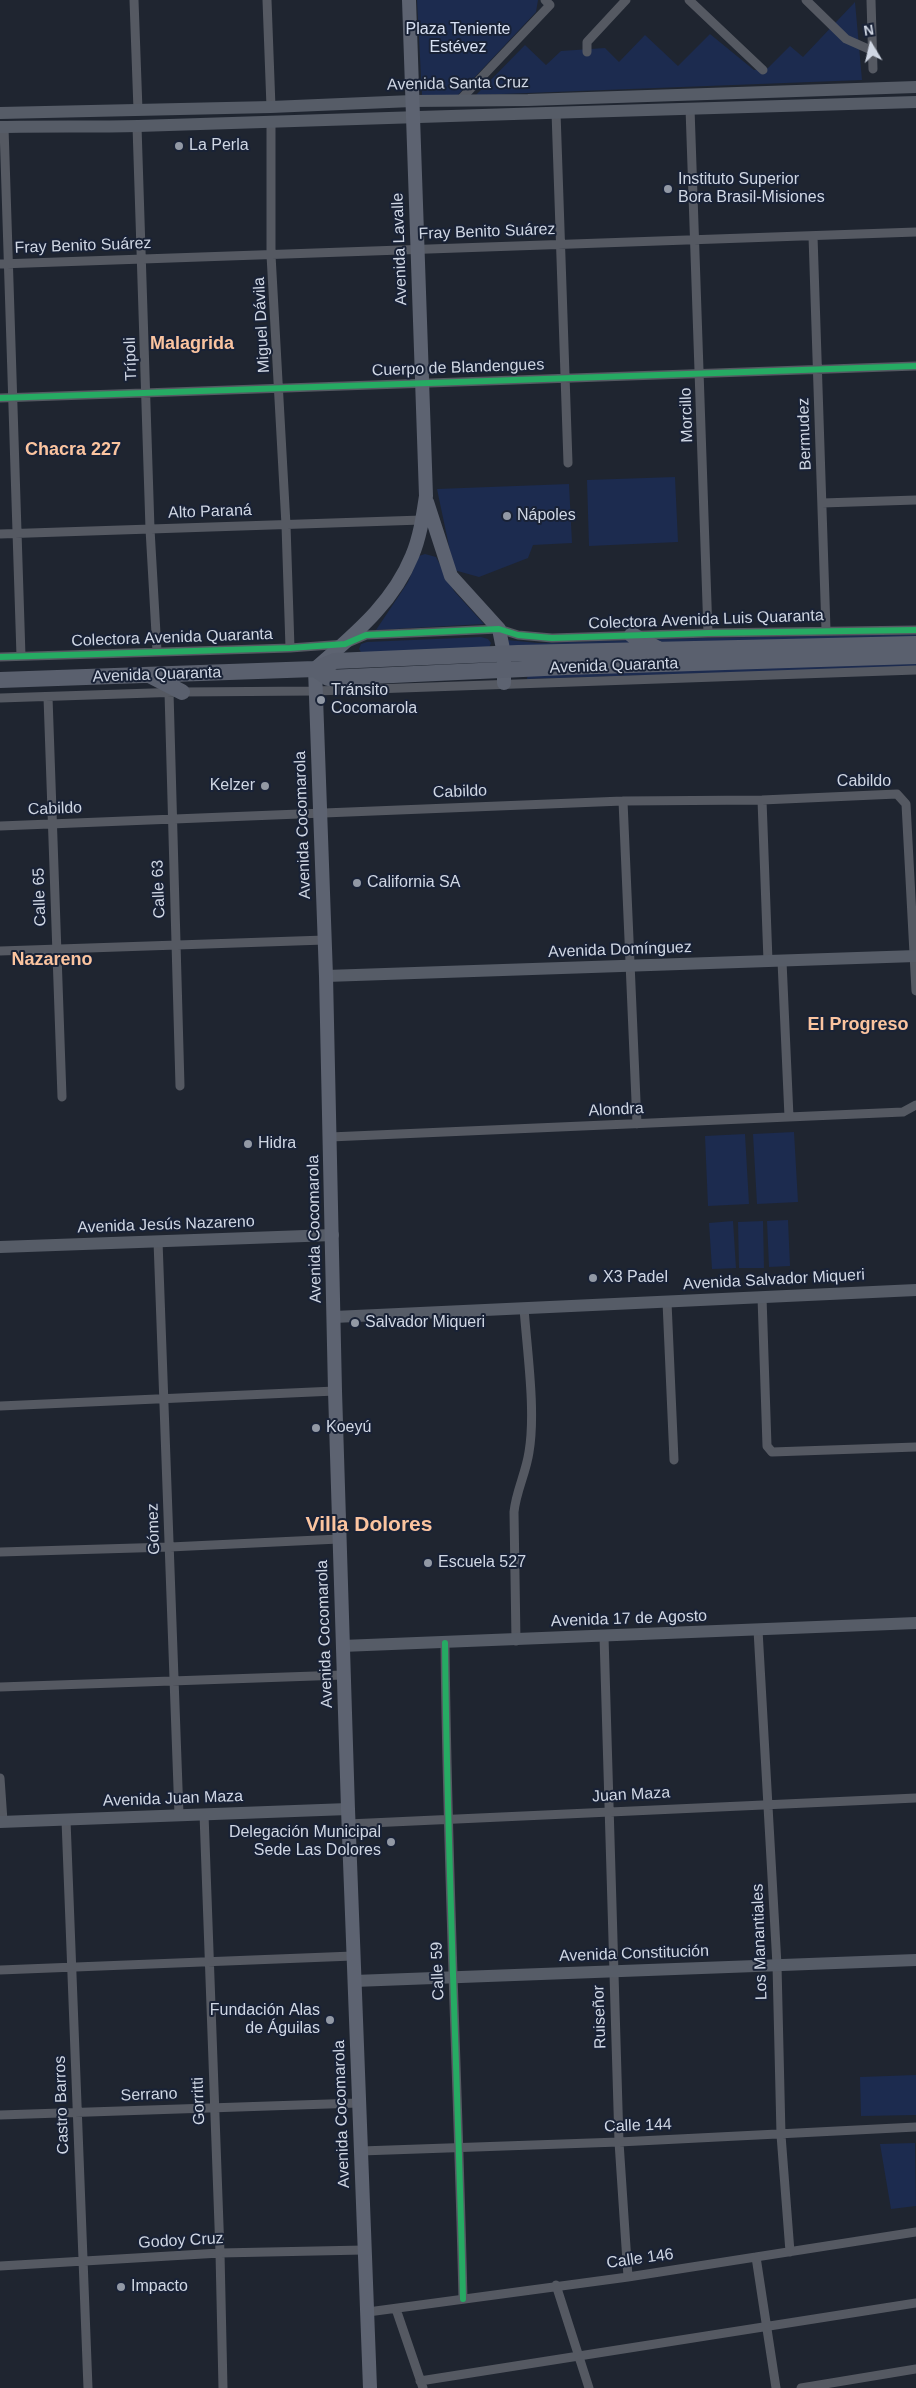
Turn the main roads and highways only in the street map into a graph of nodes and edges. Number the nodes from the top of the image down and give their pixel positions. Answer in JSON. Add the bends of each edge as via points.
{"nodes":[{"id":1,"x":409,"y":0,"type":"edge"},
{"id":2,"x":916,"y":87,"type":"edge"},
{"id":3,"x":412,"y":101,"type":"junction"},
{"id":4,"x":916,"y":102,"type":"edge"},
{"id":5,"x":0,"y":113,"type":"edge"},
{"id":6,"x":413,"y":118,"type":"junction"},
{"id":7,"x":2,"y":127,"type":"edge"},
{"id":8,"x":426,"y":496,"type":"junction"},
{"id":9,"x":632,"y":635,"type":"road end"},
{"id":10,"x":916,"y":644,"type":"edge"},
{"id":11,"x":660,"y":650,"type":"junction"},
{"id":12,"x":504,"y":654,"type":"junction"},
{"id":13,"x":916,"y":656,"type":"edge"},
{"id":14,"x":0,"y":668,"type":"edge"},
{"id":15,"x":314,"y":669,"type":"junction"},
{"id":16,"x":149,"y":674,"type":"junction"},
{"id":17,"x":504,"y":677,"type":"junction"},
{"id":18,"x":0,"y":680,"type":"edge"},
{"id":19,"x":23,"y":680,"type":"junction"},
{"id":20,"x":175,"y":692,"type":"road end"},
{"id":21,"x":915,"y":956,"type":"edge"},
{"id":22,"x":326,"y":976,"type":"junction"},
{"id":23,"x":333,"y":1234,"type":"junction"},
{"id":24,"x":0,"y":1247,"type":"edge"},
{"id":25,"x":916,"y":1290,"type":"edge"},
{"id":26,"x":334,"y":1317,"type":"junction"},
{"id":27,"x":916,"y":1623,"type":"edge"},
{"id":28,"x":342,"y":1646,"type":"junction"},
{"id":29,"x":348,"y":1809,"type":"junction"},
{"id":30,"x":1,"y":1823,"type":"edge"},
{"id":31,"x":916,"y":1960,"type":"edge"},
{"id":32,"x":354,"y":1981,"type":"junction"},
{"id":33,"x":370,"y":2388,"type":"edge"}],
"edges":[{"from":1,"to":3,"type":"main road","name":"Avenida Lavalle"},
{"from":2,"to":3,"type":"main road","name":"Avenida Santa Cruz"},
{"from":3,"to":5,"type":"main road","name":"Avenida Santa Cruz"},
{"from":3,"to":6,"type":"main road","name":"Avenida Lavalle"},
{"from":4,"to":6,"type":"main road","name":"Avenida Santa Cruz"},
{"from":6,"to":7,"type":"main road","name":"Avenida Santa Cruz"},
{"from":6,"to":8,"type":"main road","name":"Avenida Lavalle"},
{"from":8,"to":12,"type":"main road","name":"Avenida Lavalle","via":[[452,576],[498,629]]},
{"from":8,"to":15,"type":"main road","name":"Avenida Lavalle","via":[[412,557],[396,588],[378,612]]},
{"from":9,"to":11,"type":"highway"},
{"from":10,"to":11,"type":"highway","name":"Avenida Quaranta"},
{"from":11,"to":12,"type":"highway","name":"Avenida Quaranta"},
{"from":12,"to":15,"type":"highway","name":"Avenida Quaranta","via":[[335,661]]},
{"from":12,"to":17,"type":"main road","name":"Avenida Lavalle"},
{"from":13,"to":17,"type":"highway","name":"Avenida Quaranta"},
{"from":14,"to":19,"type":"highway"},
{"from":15,"to":16,"type":"highway","name":"Avenida Quaranta"},
{"from":15,"to":17,"type":"highway","name":"Avenida Quaranta","via":[[328,678]]},
{"from":15,"to":22,"type":"main road","name":"Avenida Cocomarola"},
{"from":16,"to":19,"type":"highway","name":"Avenida Quaranta"},
{"from":16,"to":20,"type":"highway"},
{"from":18,"to":19,"type":"highway","name":"Avenida Quaranta"},
{"from":21,"to":22,"type":"main road","name":"Avenida Domínguez"},
{"from":22,"to":23,"type":"main road","name":"Avenida Cocomarola"},
{"from":23,"to":24,"type":"main road","name":"Avenida Jesús Nazareno"},
{"from":23,"to":26,"type":"main road","name":"Avenida Cocomarola"},
{"from":25,"to":26,"type":"main road","name":"Avenida Salvador Miqueri"},
{"from":26,"to":28,"type":"main road","name":"Avenida Cocomarola"},
{"from":27,"to":28,"type":"main road","name":"Avenida 17 de Agosto"},
{"from":28,"to":29,"type":"main road","name":"Avenida Cocomarola"},
{"from":29,"to":30,"type":"main road","name":"Avenida Juan Maza"},
{"from":29,"to":32,"type":"main road","name":"Avenida Cocomarola"},
{"from":31,"to":32,"type":"main road","name":"Avenida Constitución"},
{"from":32,"to":33,"type":"main road","name":"Avenida Cocomarola"}]}
